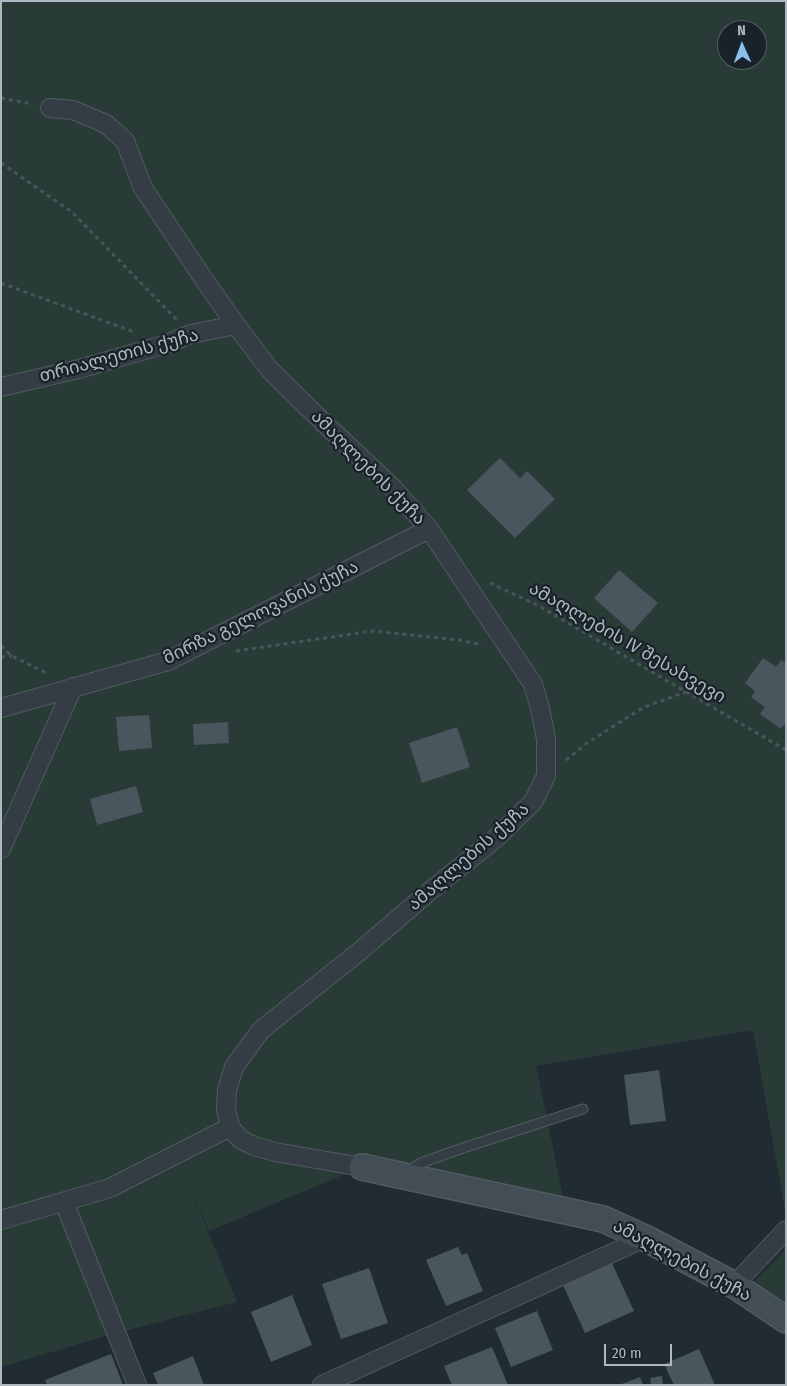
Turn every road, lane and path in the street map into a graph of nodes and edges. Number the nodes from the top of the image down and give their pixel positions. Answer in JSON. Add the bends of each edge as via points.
{"nodes":[{"id":1,"x":1,"y":98,"type":"edge"},
{"id":2,"x":50,"y":108,"type":"joint"},
{"id":3,"x":1,"y":163,"type":"edge"},
{"id":4,"x":1,"y":283,"type":"edge"},
{"id":5,"x":236,"y":325,"type":"junction"},
{"id":6,"x":191,"y":334,"type":"junction"},
{"id":7,"x":166,"y":344,"type":"junction"},
{"id":8,"x":1,"y":387,"type":"edge"},
{"id":9,"x":429,"y":529,"type":"junction"},
{"id":10,"x":486,"y":580,"type":"dead end"},
{"id":11,"x":1,"y":646,"type":"edge"},
{"id":12,"x":232,"y":651,"type":"dead end"},
{"id":13,"x":511,"y":652,"type":"junction"},
{"id":14,"x":1,"y":656,"type":"edge"},
{"id":15,"x":12,"y":656,"type":"junction"},
{"id":16,"x":74,"y":687,"type":"junction"},
{"id":17,"x":687,"y":692,"type":"junction"},
{"id":18,"x":1,"y":708,"type":"edge"},
{"id":19,"x":786,"y":750,"type":"edge"},
{"id":20,"x":546,"y":776,"type":"junction"},
{"id":21,"x":1,"y":849,"type":"edge"},
{"id":22,"x":583,"y":1110,"type":"dead end"},
{"id":23,"x":230,"y":1127,"type":"junction"},
{"id":24,"x":362,"y":1167,"type":"joint"},
{"id":25,"x":401,"y":1176,"type":"junction"},
{"id":26,"x":64,"y":1202,"type":"junction"},
{"id":27,"x":1,"y":1220,"type":"edge"},
{"id":28,"x":786,"y":1230,"type":"edge"},
{"id":29,"x":645,"y":1238,"type":"junction"},
{"id":30,"x":734,"y":1284,"type":"junction"},
{"id":31,"x":786,"y":1320,"type":"edge"},
{"id":32,"x":137,"y":1385,"type":"edge"},
{"id":33,"x":322,"y":1385,"type":"edge"}],
"edges":[{"from":1,"to":2,"type":"path"},
{"from":2,"to":5,"type":"street","name":"ამაღლების ქუჩა","via":[[73,110],[106,124],[125,141],[143,188]]},
{"from":3,"to":6,"type":"path","via":[[72,212]]},
{"from":4,"to":7,"type":"path"},
{"from":5,"to":6,"type":"street","name":"თრიალეთის ქუჩა"},
{"from":5,"to":9,"type":"street","name":"ამაღლების ქუჩა","via":[[270,370],[393,488]]},
{"from":6,"to":7,"type":"street","name":"თრიალეთის ქუჩა"},
{"from":7,"to":8,"type":"street","name":"თრიალეთის ქუჩა"},
{"from":9,"to":13,"type":"street","name":"ამაღლების ქუჩა"},
{"from":9,"to":16,"type":"street","name":"მირზა გელოვანის ქუჩა","via":[[168,661]]},
{"from":10,"to":17,"type":"path","name":"ამაღლების IV შესახვევი","via":[[537,605]]},
{"from":11,"to":15,"type":"path"},
{"from":12,"to":13,"type":"path","via":[[372,630],[460,640]]},
{"from":13,"to":20,"type":"street","name":"ამაღლების ქუჩა","via":[[533,684],[540,708],[546,739]]},
{"from":14,"to":15,"type":"path"},
{"from":15,"to":16,"type":"path"},
{"from":16,"to":18,"type":"street","name":"მირზა გელოვანის ქუჩა"},
{"from":16,"to":21,"type":"street"},
{"from":17,"to":19,"type":"path","name":"ამაღლების IV შესახვევი"},
{"from":17,"to":20,"type":"path","via":[[644,707],[587,743]]},
{"from":20,"to":23,"type":"street","name":"ამაღლების ქუჩა","via":[[533,802],[495,839],[261,1030],[234,1067],[227,1090],[226,1109]]},
{"from":22,"to":25,"type":"lane","via":[[421,1163]]},
{"from":23,"to":24,"type":"street","name":"ამაღლების ქუჩა","via":[[240,1139],[254,1146]]},
{"from":23,"to":26,"type":"street","via":[[110,1188]]},
{"from":24,"to":25,"type":"street","name":"ამაღლების ქუჩა"},
{"from":25,"to":29,"type":"street","name":"ამაღლების ქუჩა","via":[[603,1219]]},
{"from":26,"to":27,"type":"street"},
{"from":26,"to":32,"type":"street"},
{"from":28,"to":30,"type":"street"},
{"from":29,"to":30,"type":"street","name":"ამაღლების ქუჩა"},
{"from":29,"to":33,"type":"street"},
{"from":30,"to":31,"type":"street","name":"ამაღლების ქუჩა"}]}
